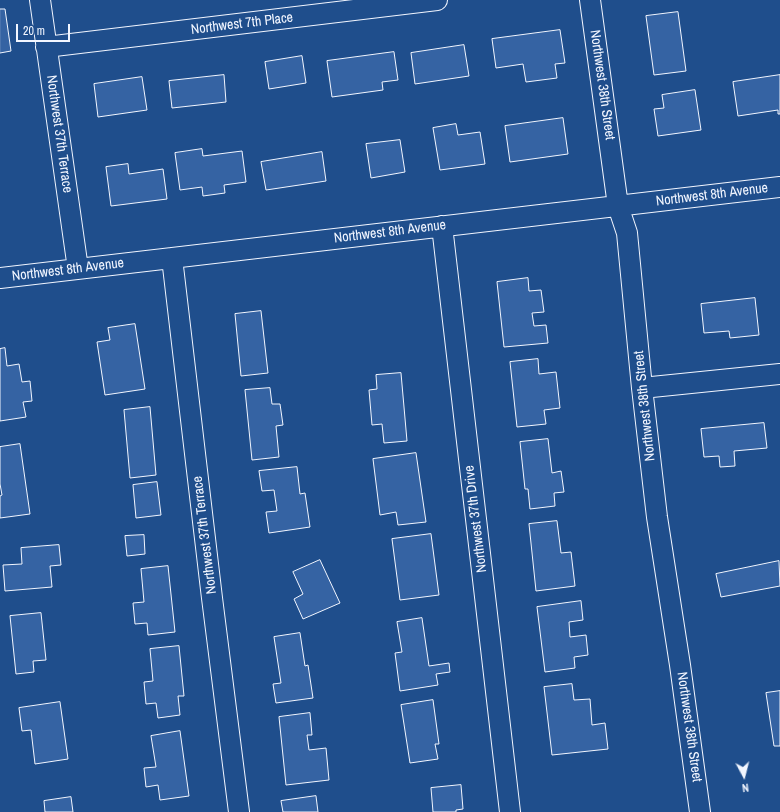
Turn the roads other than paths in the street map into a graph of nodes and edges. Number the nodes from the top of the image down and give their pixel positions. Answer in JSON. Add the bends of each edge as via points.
{"nodes":[{"id":1,"x":40,"y":0,"type":"edge"},
{"id":2,"x":437,"y":0,"type":"edge"},
{"id":3,"x":590,"y":0,"type":"edge"},
{"id":4,"x":46,"y":47,"type":"junction"},
{"id":5,"x":780,"y":187,"type":"edge"},
{"id":6,"x":618,"y":206,"type":"junction"},
{"id":7,"x":442,"y":226,"type":"junction"},
{"id":8,"x":172,"y":258,"type":"junction"},
{"id":9,"x":78,"y":269,"type":"junction"},
{"id":10,"x":0,"y":278,"type":"edge"},
{"id":11,"x":780,"y":374,"type":"edge"},
{"id":12,"x":642,"y":388,"type":"junction"},
{"id":13,"x":240,"y":812,"type":"edge"},
{"id":14,"x":510,"y":812,"type":"edge"},
{"id":15,"x":700,"y":812,"type":"edge"}],
"edges":[{"from":1,"to":4,"type":"street","name":"Northwest 37th Terrace"},
{"from":2,"to":4,"type":"street","name":"Northwest 7th Place"},
{"from":3,"to":6,"type":"street","name":"Northwest 38th Street"},
{"from":4,"to":9,"type":"street","name":"Northwest 37th Terrace"},
{"from":5,"to":6,"type":"street","name":"Northwest 8th Avenue"},
{"from":6,"to":7,"type":"street","name":"Northwest 8th Avenue"},
{"from":6,"to":12,"type":"street","name":"Northwest 38th Street","via":[[627,234]]},
{"from":7,"to":8,"type":"street","name":"Northwest 8th Avenue"},
{"from":7,"to":14,"type":"street","name":"Northwest 37th Drive"},
{"from":8,"to":9,"type":"street","name":"Northwest 8th Avenue"},
{"from":8,"to":13,"type":"street","name":"Northwest 37th Terrace"},
{"from":9,"to":10,"type":"street","name":"Northwest 8th Avenue"},
{"from":11,"to":12,"type":"street"},
{"from":12,"to":15,"type":"street","name":"Northwest 38th Street","via":[[657,517]]}]}
